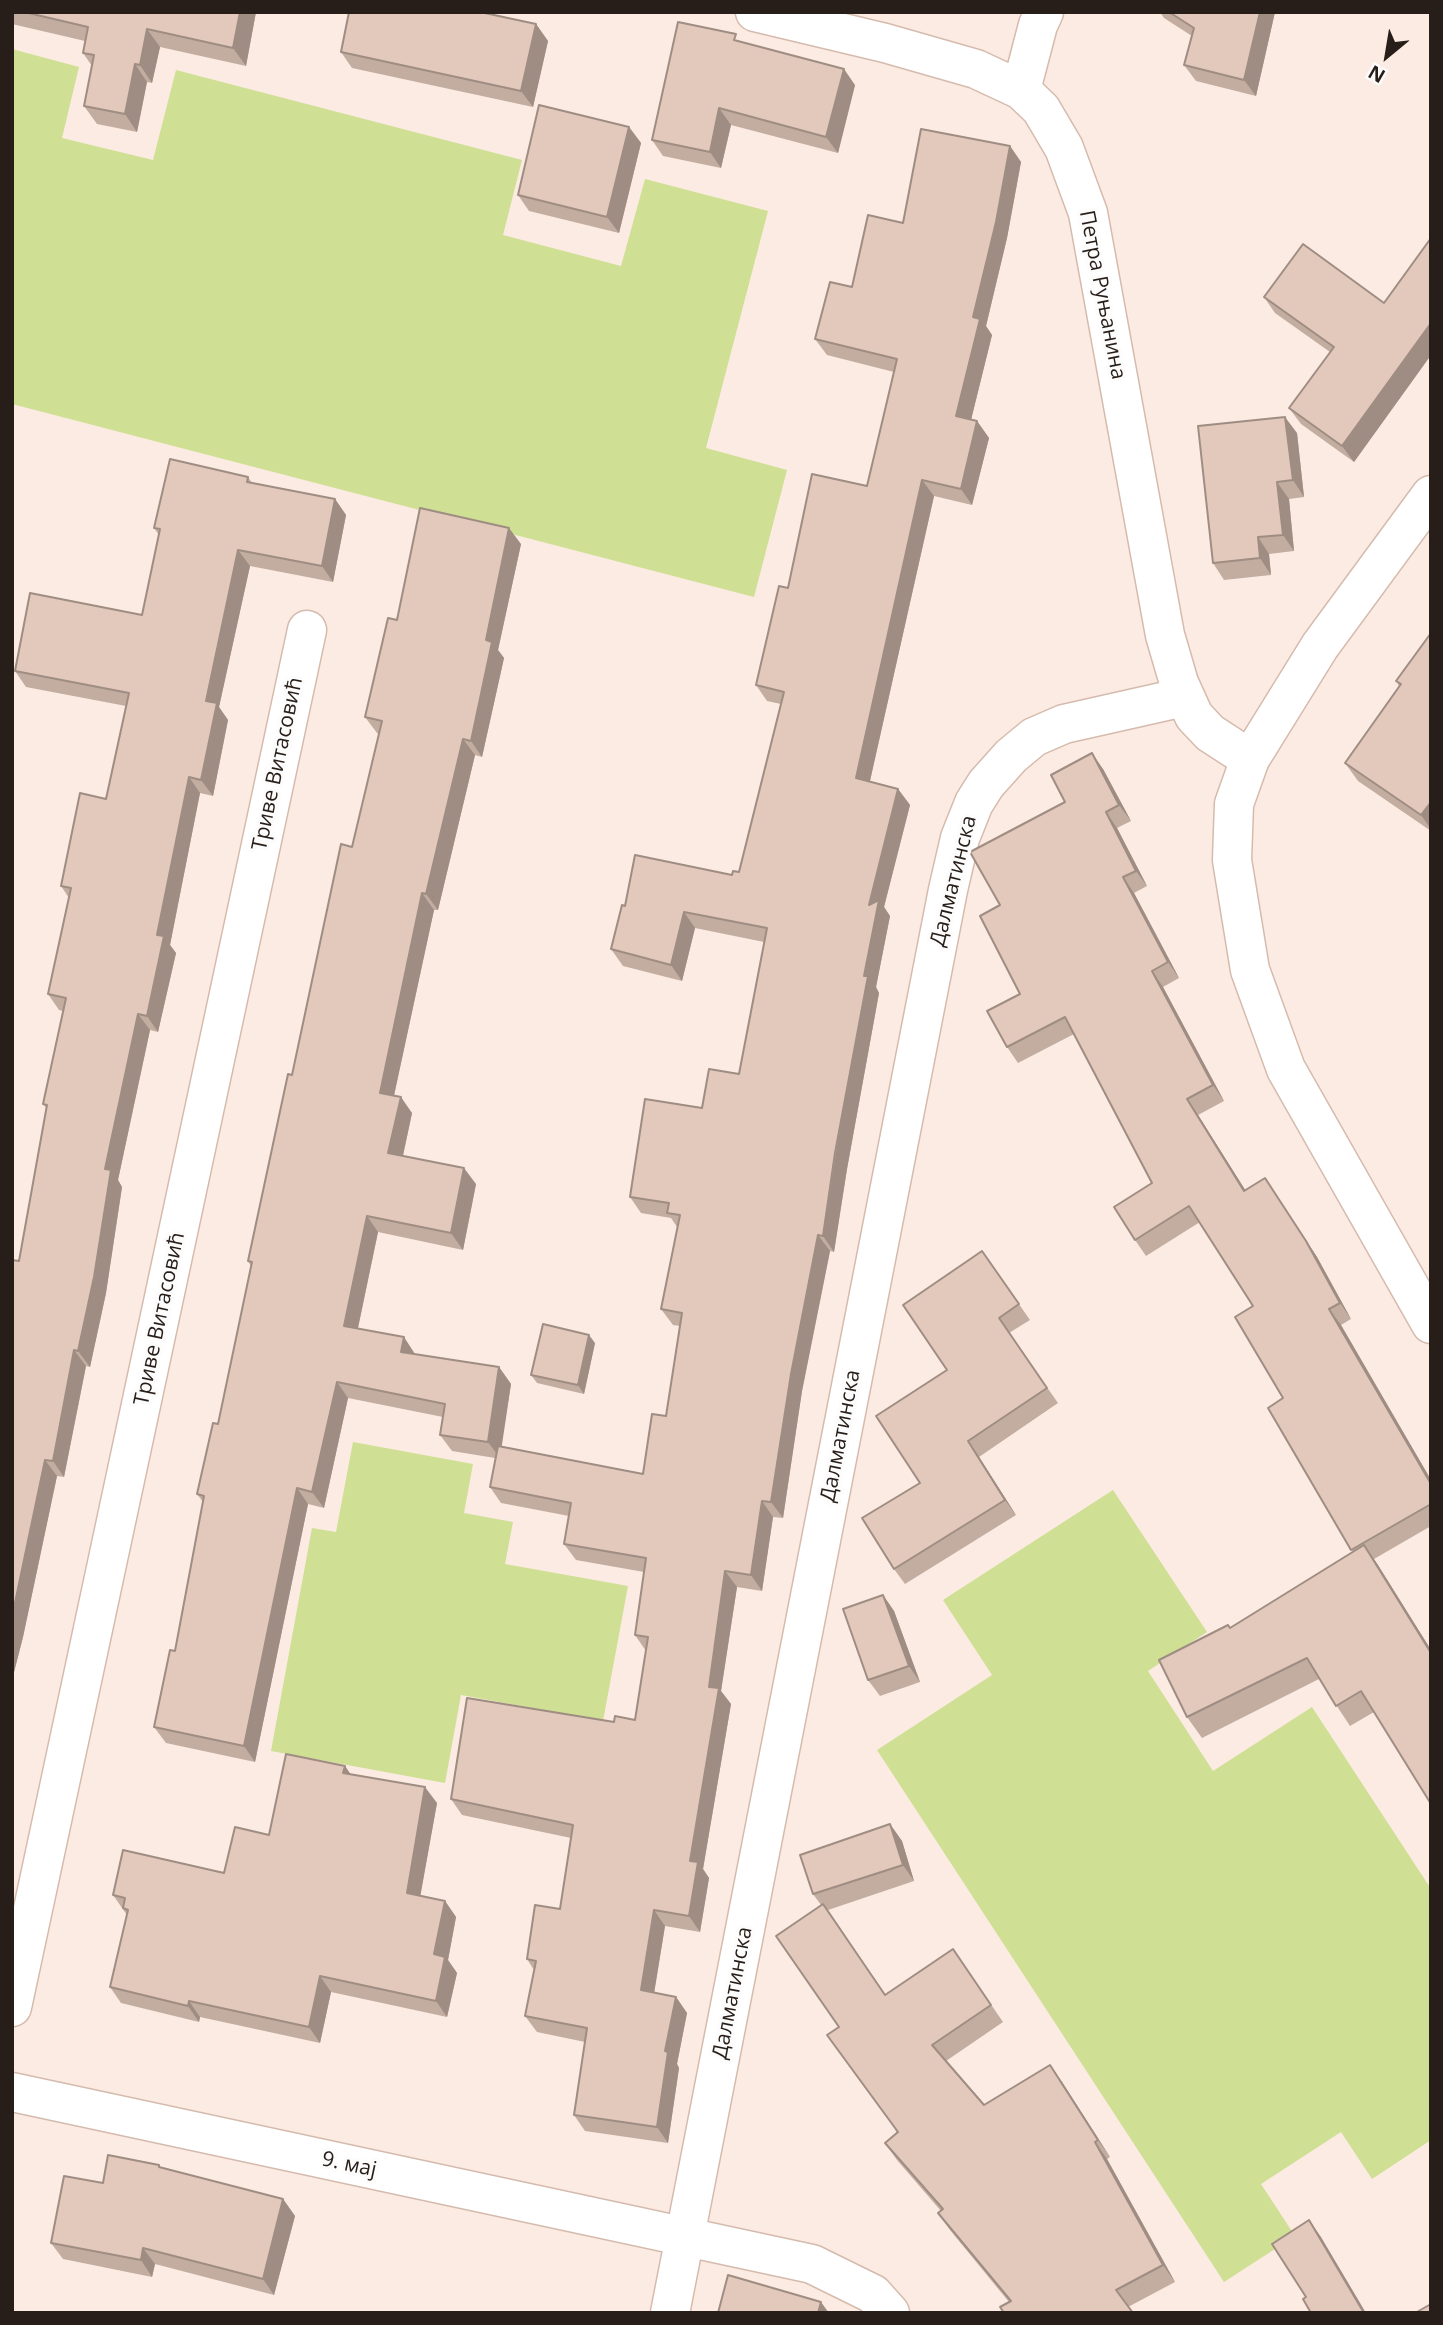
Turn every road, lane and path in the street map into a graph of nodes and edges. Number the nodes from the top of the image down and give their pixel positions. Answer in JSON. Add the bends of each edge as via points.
{"nodes":[{"id":1,"x":755,"y":12,"type":"edge"},
{"id":2,"x":1044,"y":12,"type":"edge"},
{"id":3,"x":1021,"y":90,"type":"junction"},
{"id":4,"x":1431,"y":495,"type":"edge"},
{"id":5,"x":307,"y":630,"type":"dead end"},
{"id":6,"x":1184,"y":696,"type":"junction"},
{"id":7,"x":1250,"y":759,"type":"junction"},
{"id":8,"x":1431,"y":1324,"type":"edge"},
{"id":9,"x":12,"y":2007,"type":"edge"},
{"id":10,"x":12,"y":2092,"type":"edge"},
{"id":11,"x":685,"y":2238,"type":"junction"},
{"id":12,"x":670,"y":2313,"type":"edge"},
{"id":13,"x":890,"y":2313,"type":"edge"}],
"edges":[{"from":1,"to":3,"type":"street","name":"Петра Руњанина","via":[[885,43],[963,66]]},
{"from":2,"to":3,"type":"street"},
{"from":3,"to":6,"type":"street","name":"Петра Руњанина","via":[[1041,109],[1064,148],[1088,213],[1165,635]]},
{"from":4,"to":7,"type":"street","via":[[1320,646]]},
{"from":5,"to":9,"type":"street","name":"Триве Витасовић"},
{"from":6,"to":7,"type":"street","name":"Петра Руњанина","via":[[1210,733]]},
{"from":6,"to":11,"type":"street","name":"Далматинска","via":[[1065,724],[1034,737],[986,784],[960,838]]},
{"from":7,"to":8,"type":"street","via":[[1234,804],[1232,860],[1250,970],[1286,1069]]},
{"from":10,"to":11,"type":"street","name":"9. мај"},
{"from":11,"to":12,"type":"street","name":"Далматинска"},
{"from":11,"to":13,"type":"street","name":"9. мај","via":[[812,2264],[873,2294]]}]}
